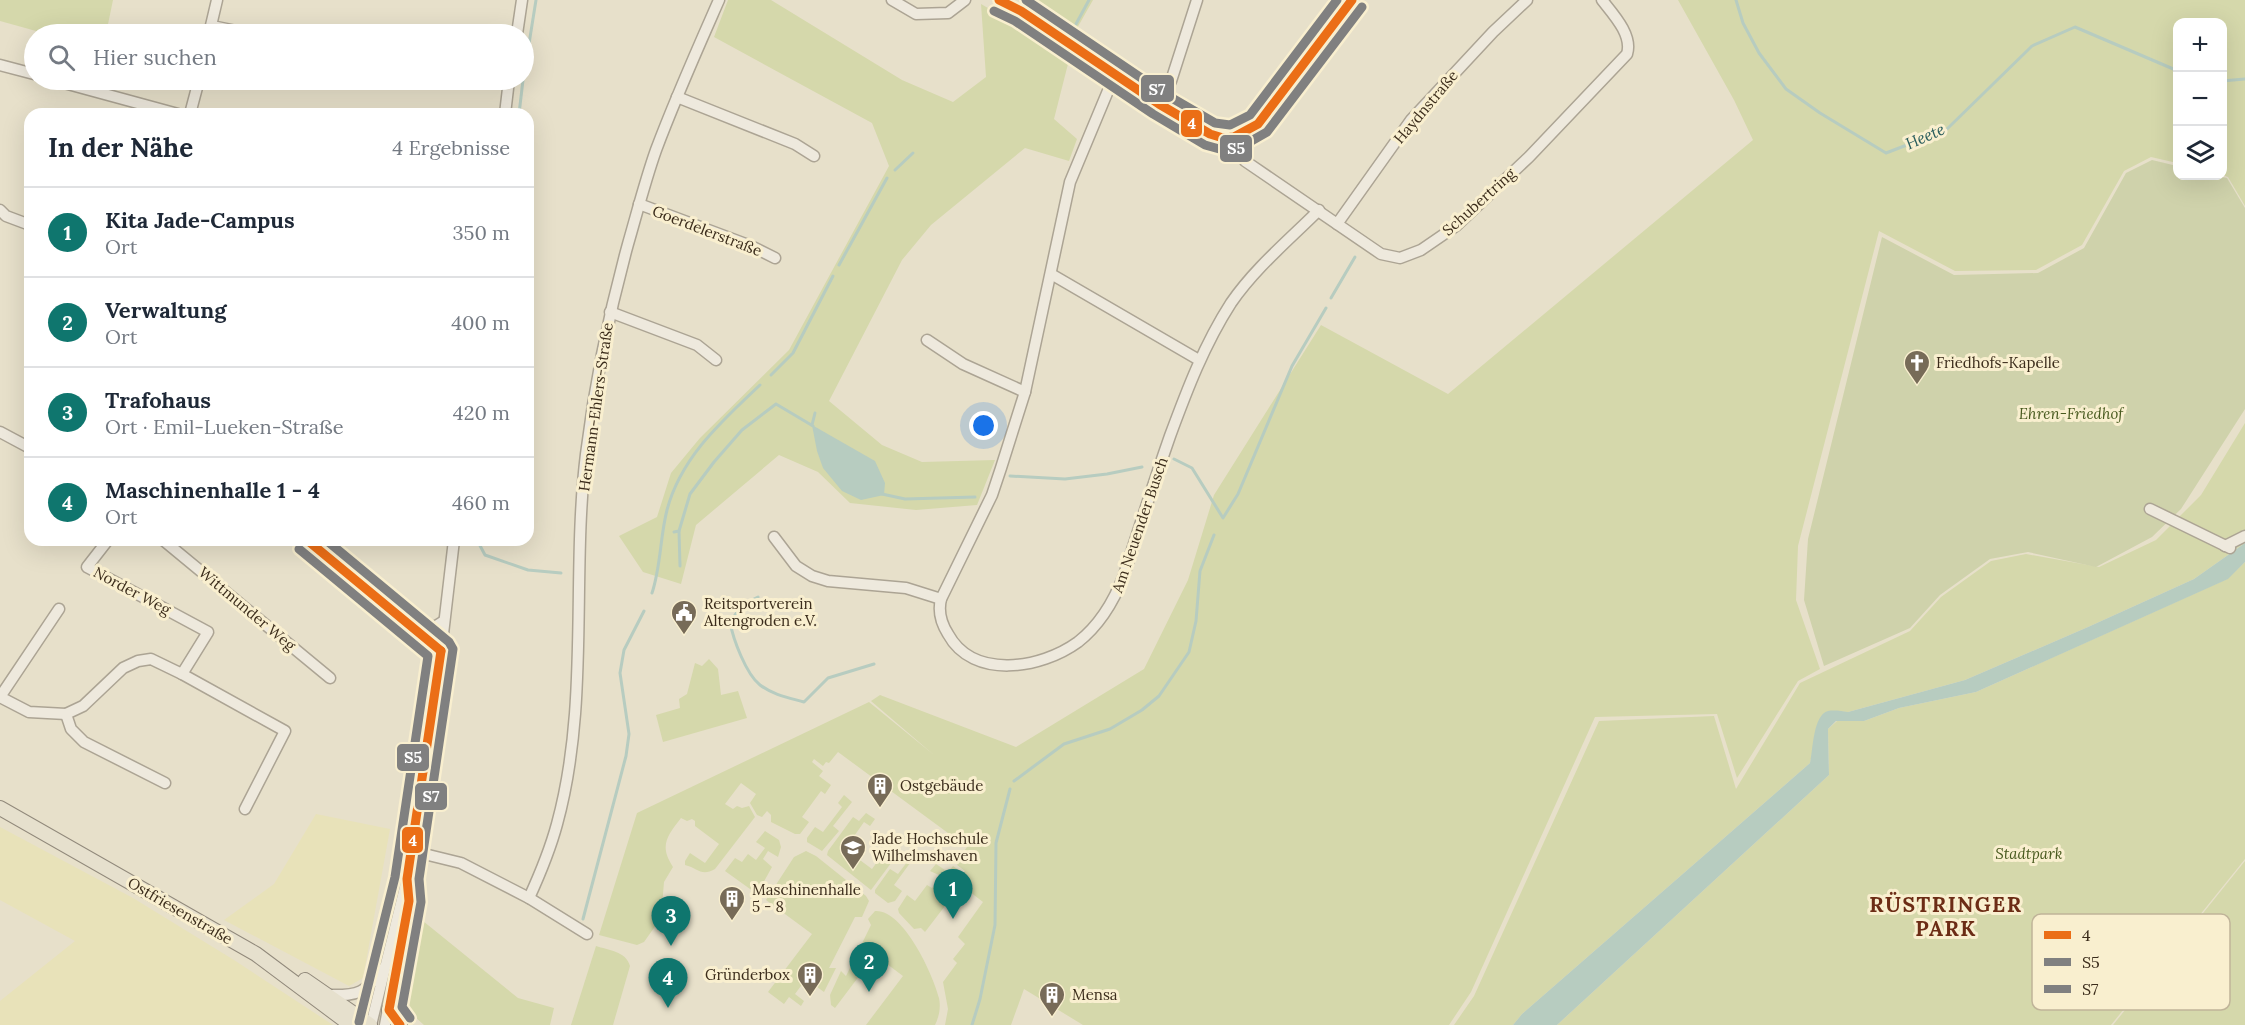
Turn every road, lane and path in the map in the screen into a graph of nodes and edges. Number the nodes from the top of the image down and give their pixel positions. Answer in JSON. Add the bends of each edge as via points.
{"nodes":[{"id":1,"x":217,"y":0,"type":"edge"},
{"id":2,"x":522,"y":0,"type":"edge"},
{"id":3,"x":719,"y":0,"type":"edge"},
{"id":4,"x":892,"y":0,"type":"edge"},
{"id":5,"x":965,"y":0,"type":"edge"},
{"id":6,"x":999,"y":0,"type":"edge"},
{"id":7,"x":1197,"y":0,"type":"edge"},
{"id":8,"x":1352,"y":0,"type":"edge"},
{"id":9,"x":1527,"y":0,"type":"edge"},
{"id":10,"x":1602,"y":0,"type":"edge"},
{"id":11,"x":212,"y":24,"type":"edge"},
{"id":12,"x":518,"y":24,"type":"edge"},
{"id":13,"x":0,"y":65,"type":"edge"},
{"id":14,"x":24,"y":71,"type":"edge"},
{"id":15,"x":1116,"y":74,"type":"junction"},
{"id":16,"x":90,"y":90,"type":"edge"},
{"id":17,"x":196,"y":90,"type":"edge"},
{"id":18,"x":508,"y":90,"type":"edge"},
{"id":19,"x":677,"y":97,"type":"junction"},
{"id":20,"x":1159,"y":104,"type":"junction"},
{"id":21,"x":156,"y":108,"type":"edge"},
{"id":22,"x":192,"y":108,"type":"edge"},
{"id":23,"x":506,"y":108,"type":"edge"},
{"id":24,"x":1234,"y":137,"type":"junction"},
{"id":25,"x":814,"y":156,"type":"dead end"},
{"id":26,"x":639,"y":204,"type":"junction"},
{"id":27,"x":0,"y":210,"type":"edge"},
{"id":28,"x":1319,"y":210,"type":"junction"},
{"id":29,"x":24,"y":223,"type":"edge"},
{"id":30,"x":1337,"y":224,"type":"junction"},
{"id":31,"x":775,"y":258,"type":"dead end"},
{"id":32,"x":1051,"y":274,"type":"junction"},
{"id":33,"x":610,"y":312,"type":"junction"},
{"id":34,"x":927,"y":340,"type":"dead end"},
{"id":35,"x":716,"y":360,"type":"dead end"},
{"id":36,"x":1199,"y":360,"type":"junction"},
{"id":37,"x":1024,"y":392,"type":"junction"},
{"id":38,"x":0,"y":432,"type":"edge"},
{"id":39,"x":24,"y":445,"type":"edge"},
{"id":40,"x":2150,"y":509,"type":"dead end"},
{"id":41,"x":2245,"y":536,"type":"edge"},
{"id":42,"x":774,"y":537,"type":"dead end"},
{"id":43,"x":103,"y":546,"type":"edge"},
{"id":44,"x":170,"y":546,"type":"edge"},
{"id":45,"x":314,"y":546,"type":"edge"},
{"id":46,"x":453,"y":546,"type":"edge"},
{"id":47,"x":941,"y":599,"type":"junction"},
{"id":48,"x":59,"y":609,"type":"dead end"},
{"id":49,"x":444,"y":621,"type":"junction"},
{"id":50,"x":416,"y":629,"type":"junction"},
{"id":51,"x":441,"y":651,"type":"junction"},
{"id":52,"x":182,"y":674,"type":"junction"},
{"id":53,"x":330,"y":678,"type":"dead end"},
{"id":54,"x":66,"y":714,"type":"junction"},
{"id":55,"x":165,"y":783,"type":"dead end"},
{"id":56,"x":0,"y":808,"type":"edge"},
{"id":57,"x":245,"y":809,"type":"dead end"},
{"id":58,"x":412,"y":851,"type":"junction"},
{"id":59,"x":407,"y":879,"type":"junction"},
{"id":60,"x":529,"y":898,"type":"junction"},
{"id":61,"x":587,"y":934,"type":"dead end"},
{"id":62,"x":255,"y":954,"type":"junction"},
{"id":63,"x":387,"y":963,"type":"junction"},
{"id":64,"x":328,"y":995,"type":"junction"},
{"id":65,"x":389,"y":1010,"type":"junction"},
{"id":66,"x":351,"y":1025,"type":"edge"},
{"id":67,"x":370,"y":1025,"type":"edge"},
{"id":68,"x":385,"y":1025,"type":"edge"},
{"id":69,"x":400,"y":1025,"type":"edge"}],
"edges":[{"from":1,"to":11,"type":"street"},
{"from":2,"to":12,"type":"street"},
{"from":3,"to":19,"type":"street","name":"Hermann-Ehlers-Straße"},
{"from":4,"to":5,"type":"street","via":[[916,14],[948,13]]},
{"from":6,"to":15,"type":"street"},
{"from":7,"to":20,"type":"street","via":[[1171,81]]},
{"from":8,"to":24,"type":"street","via":[[1258,124]]},
{"from":9,"to":30,"type":"street","name":"Haydnstraße","via":[[1411,120]]},
{"from":10,"to":30,"type":"street","name":"Schubertring","via":[[1620,23],[1629,46],[1627,54],[1529,157],[1456,226],[1421,250],[1400,258],[1381,254]]},
{"from":13,"to":14,"type":"street"},
{"from":15,"to":20,"type":"street"},
{"from":15,"to":32,"type":"street","via":[[1070,182]]},
{"from":16,"to":21,"type":"street"},
{"from":17,"to":22,"type":"street"},
{"from":18,"to":23,"type":"street"},
{"from":19,"to":25,"type":"street","via":[[795,144]]},
{"from":19,"to":26,"type":"street","name":"Hermann-Ehlers-Straße"},
{"from":20,"to":24,"type":"street","via":[[1210,134]]},
{"from":24,"to":28,"type":"street","name":"Schubertring","via":[[1245,161]]},
{"from":26,"to":31,"type":"street","name":"Goerdelerstraße"},
{"from":26,"to":33,"type":"street","name":"Hermann-Ehlers-Straße"},
{"from":27,"to":29,"type":"street"},
{"from":28,"to":30,"type":"street","name":"Schubertring"},
{"from":28,"to":36,"type":"street","name":"Am Neuender Busch","via":[[1244,286]]},
{"from":32,"to":36,"type":"street"},
{"from":32,"to":37,"type":"street"},
{"from":33,"to":35,"type":"street","via":[[697,345]]},
{"from":33,"to":60,"type":"street","name":"Hermann-Ehlers-Straße","via":[[583,485],[576,682],[567,775],[557,824]]},
{"from":34,"to":37,"type":"street","via":[[963,364]]},
{"from":36,"to":47,"type":"street","name":"Am Neuender Busch","via":[[1118,591],[1091,630],[1044,659],[994,666],[956,648],[943,625]]},
{"from":37,"to":47,"type":"street","via":[[992,495]]},
{"from":38,"to":39,"type":"street"},
{"from":40,"to":41,"type":"street","via":[[2228,547]]},
{"from":42,"to":47,"type":"street","via":[[796,566],[812,576],[906,588]]},
{"from":43,"to":52,"type":"street","name":"Norder Weg","via":[[87,567],[208,632]]},
{"from":44,"to":53,"type":"street","name":"Wittmunder Weg"},
{"from":45,"to":50,"type":"street"},
{"from":46,"to":49,"type":"street"},
{"from":48,"to":54,"type":"street","via":[[0,697],[29,712]]},
{"from":49,"to":50,"type":"street"},
{"from":49,"to":51,"type":"street"},
{"from":50,"to":51,"type":"street"},
{"from":51,"to":58,"type":"street"},
{"from":52,"to":54,"type":"street","via":[[151,659],[138,661],[123,669],[83,706]]},
{"from":52,"to":57,"type":"street","via":[[285,731]]},
{"from":54,"to":55,"type":"street","via":[[72,729],[84,742]]},
{"from":56,"to":62,"type":"main road","name":"Ostfriesenstraße"},
{"from":58,"to":59,"type":"street"},
{"from":58,"to":60,"type":"street","via":[[461,862]]},
{"from":59,"to":63,"type":"street"},
{"from":59,"to":65,"type":"street","via":[[409,901]]},
{"from":60,"to":61,"type":"street"},
{"from":62,"to":64,"type":"main road"},
{"from":62,"to":66,"type":"main road","name":"Ostfriesenstraße"},
{"from":63,"to":64,"type":"street","via":[[362,992]]},
{"from":63,"to":67,"type":"street"},
{"from":64,"to":67,"type":"main road"},
{"from":65,"to":68,"type":"street"},
{"from":65,"to":69,"type":"main road"}]}
